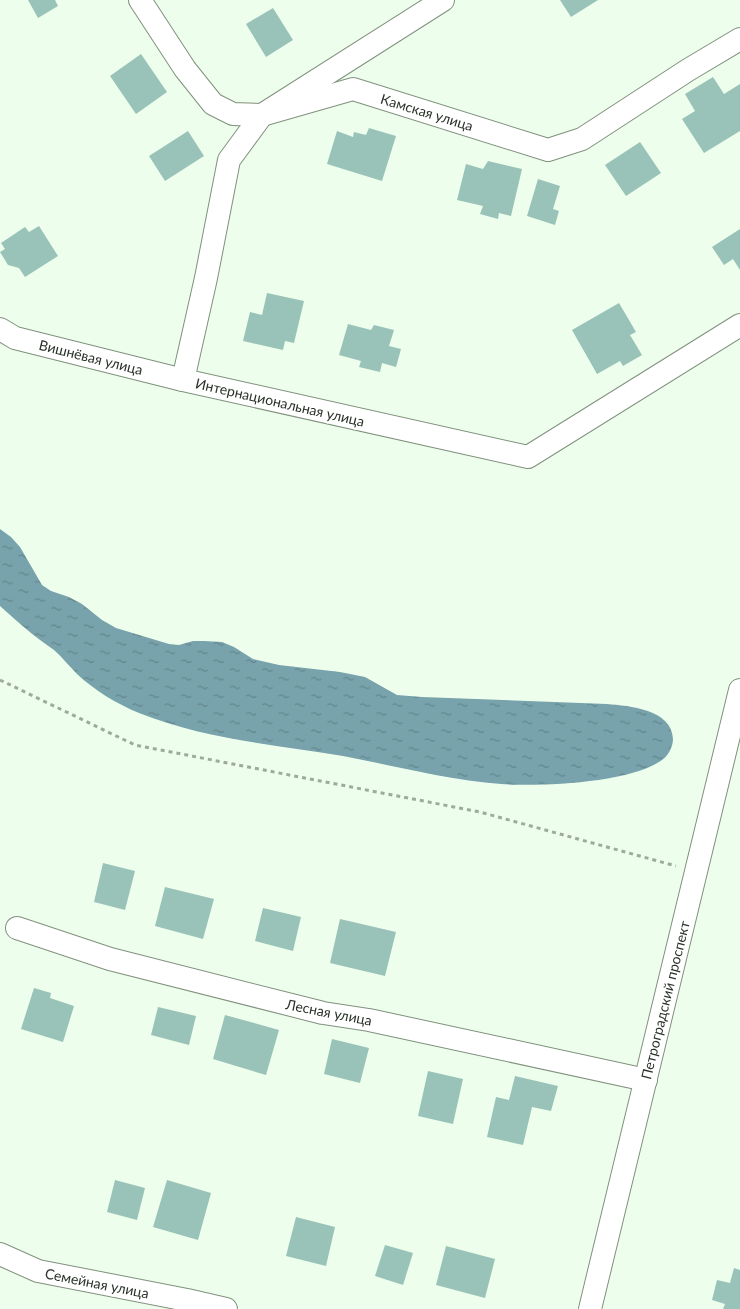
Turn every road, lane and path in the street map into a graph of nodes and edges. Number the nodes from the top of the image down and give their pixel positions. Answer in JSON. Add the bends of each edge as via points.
{"nodes":[{"id":1,"x":140,"y":0,"type":"edge"},
{"id":2,"x":442,"y":0,"type":"edge"},
{"id":3,"x":740,"y":39,"type":"edge"},
{"id":4,"x":262,"y":115,"type":"junction"},
{"id":5,"x":740,"y":325,"type":"edge"},
{"id":6,"x":0,"y":329,"type":"edge"},
{"id":7,"x":183,"y":380,"type":"junction"},
{"id":8,"x":0,"y":680,"type":"edge"},
{"id":9,"x":740,"y":690,"type":"edge"},
{"id":10,"x":696,"y":871,"type":"junction"},
{"id":11,"x":17,"y":928,"type":"dead end"},
{"id":12,"x":646,"y":1080,"type":"junction"},
{"id":13,"x":0,"y":1254,"type":"edge"},
{"id":14,"x":226,"y":1309,"type":"edge"},
{"id":15,"x":590,"y":1309,"type":"edge"}],
"edges":[{"from":1,"to":4,"type":"street","name":"Камская улица","via":[[185,69],[213,104],[233,114]]},
{"from":2,"to":4,"type":"street","name":"Интернациональная улица"},
{"from":3,"to":4,"type":"street","name":"Камская улица","via":[[582,139],[548,150],[353,89]]},
{"from":4,"to":7,"type":"street","name":"Интернациональная улица","via":[[230,160]]},
{"from":5,"to":7,"type":"street","name":"Интернациональная улица","via":[[528,457]]},
{"from":6,"to":7,"type":"street","name":"Вишнёвая улица","via":[[15,338]]},
{"from":8,"to":10,"type":"path","via":[[136,745],[480,812]]},
{"from":9,"to":10,"type":"street","name":"Петроградский проспект"},
{"from":10,"to":12,"type":"street","name":"Петроградский проспект"},
{"from":11,"to":12,"type":"street","name":"Лесная улица","via":[[110,959],[323,1013]]},
{"from":12,"to":15,"type":"street","name":"Петроградский проспект"},
{"from":13,"to":14,"type":"street","name":"Семейная улица","via":[[38,1271]]}]}
